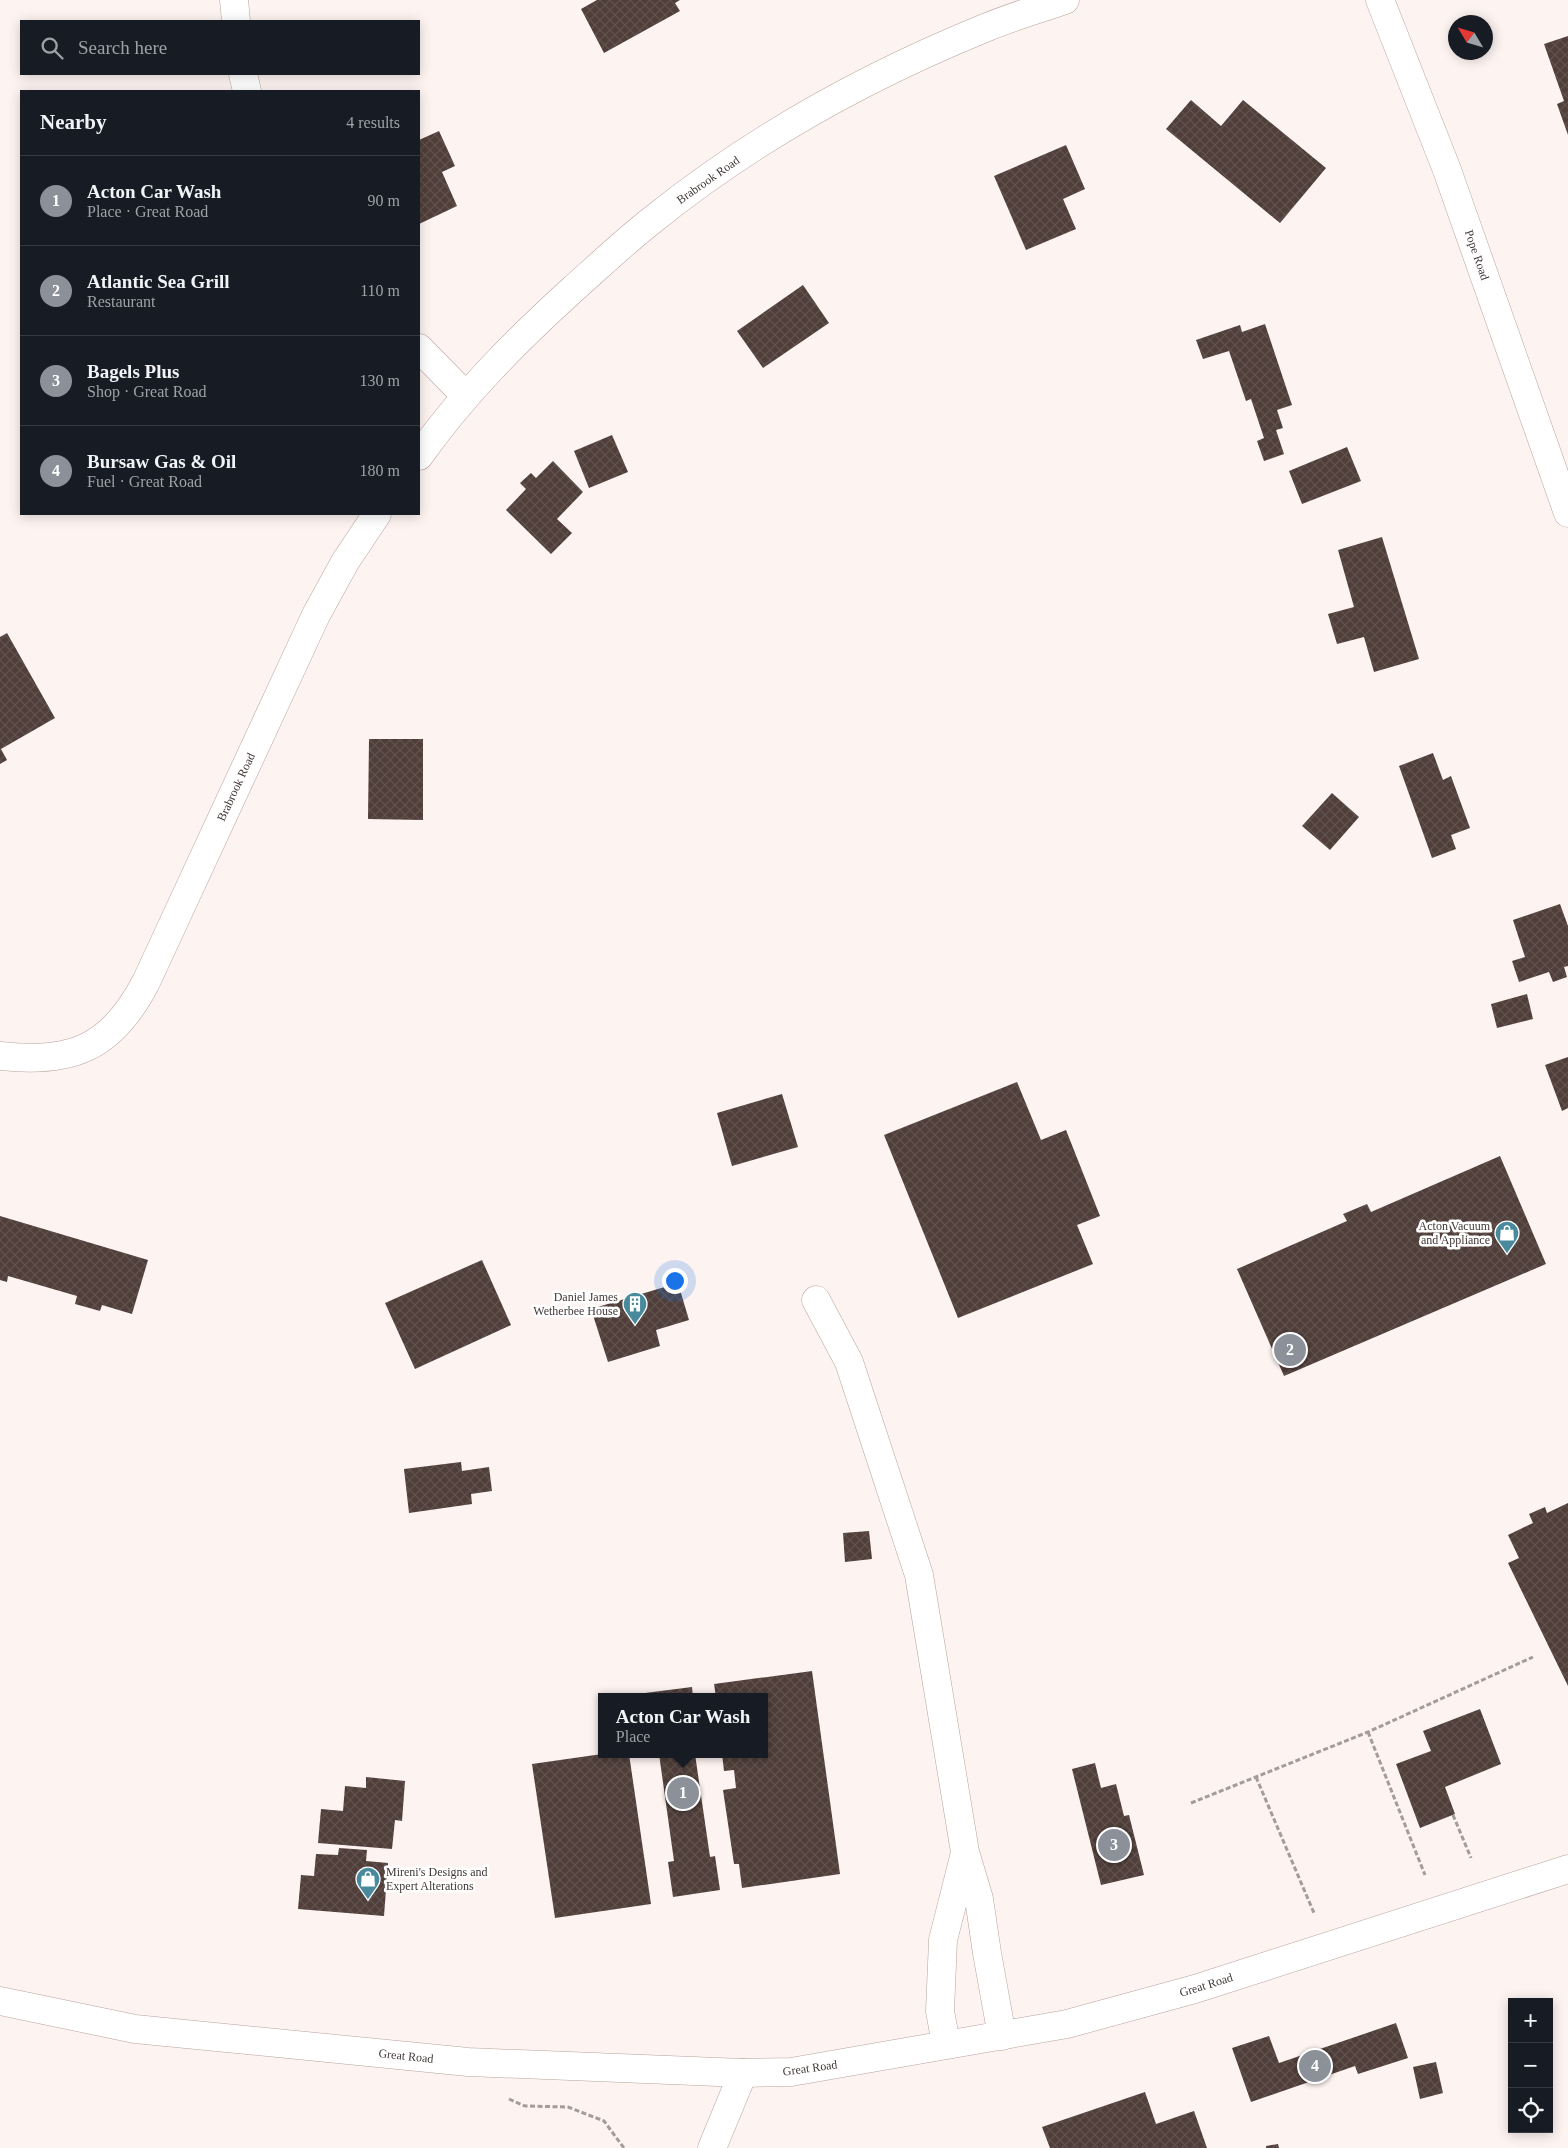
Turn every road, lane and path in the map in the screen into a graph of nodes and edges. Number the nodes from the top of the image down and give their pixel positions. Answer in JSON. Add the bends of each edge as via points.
{"nodes":[{"id":1,"x":234,"y":0,"type":"edge"},
{"id":2,"x":1065,"y":0,"type":"edge"},
{"id":3,"x":1380,"y":0,"type":"edge"},
{"id":4,"x":236,"y":20,"type":"edge"},
{"id":5,"x":243,"y":75,"type":"edge"},
{"id":6,"x":247,"y":90,"type":"edge"},
{"id":7,"x":420,"y":349,"type":"edge"},
{"id":8,"x":465,"y":396,"type":"junction"},
{"id":9,"x":420,"y":455,"type":"edge"},
{"id":10,"x":1568,"y":513,"type":"edge"},
{"id":11,"x":376,"y":515,"type":"edge"},
{"id":12,"x":0,"y":1056,"type":"edge"},
{"id":13,"x":816,"y":1300,"type":"dead end"},
{"id":14,"x":1533,"y":1657,"type":"dead end"},
{"id":15,"x":1368,"y":1732,"type":"junction"},
{"id":16,"x":1256,"y":1777,"type":"junction"},
{"id":17,"x":1191,"y":1804,"type":"dead end"},
{"id":18,"x":1453,"y":1815,"type":"dead end"},
{"id":19,"x":965,"y":1852,"type":"junction"},
{"id":20,"x":1471,"y":1858,"type":"dead end"},
{"id":21,"x":1568,"y":1869,"type":"edge"},
{"id":22,"x":1425,"y":1875,"type":"dead end"},
{"id":23,"x":1314,"y":1913,"type":"dead end"},
{"id":24,"x":0,"y":2001,"type":"edge"},
{"id":25,"x":1002,"y":2036,"type":"junction"},
{"id":26,"x":946,"y":2044,"type":"junction"},
{"id":27,"x":743,"y":2072,"type":"junction"},
{"id":28,"x":509,"y":2099,"type":"dead end"},
{"id":29,"x":624,"y":2148,"type":"edge"},
{"id":30,"x":712,"y":2148,"type":"edge"}],
"edges":[{"from":1,"to":4,"type":"street"},
{"from":2,"to":8,"type":"street","name":"Brabrook Road","via":[[988,27],[899,66],[812,113],[731,163],[651,220],[604,261],[509,348]]},
{"from":3,"to":10,"type":"street","name":"Pope Road","via":[[1447,170]]},
{"from":5,"to":6,"type":"street"},
{"from":7,"to":8,"type":"street"},
{"from":8,"to":9,"type":"street","name":"Brabrook Road"},
{"from":11,"to":12,"type":"street","name":"Brabrook Road","via":[[345,562],[316,615],[138,997],[120,1022],[84,1050],[56,1057]]},
{"from":13,"to":19,"type":"street","via":[[849,1362],[918,1575]]},
{"from":14,"to":15,"type":"path"},
{"from":15,"to":16,"type":"path"},
{"from":15,"to":22,"type":"path"},
{"from":16,"to":17,"type":"path"},
{"from":16,"to":23,"type":"path"},
{"from":18,"to":20,"type":"path"},
{"from":19,"to":25,"type":"street","via":[[979,1899]]},
{"from":19,"to":26,"type":"street","via":[[943,1940],[940,2011]]},
{"from":21,"to":25,"type":"street","name":"Great Road","via":[[1195,1990],[1067,2024]]},
{"from":24,"to":27,"type":"street","name":"Great Road","via":[[135,2028],[468,2062]]},
{"from":25,"to":26,"type":"street","name":"Great Road"},
{"from":26,"to":27,"type":"street","name":"Great Road","via":[[791,2072]]},
{"from":27,"to":30,"type":"street"},
{"from":28,"to":29,"type":"path","via":[[525,2106],[568,2108],[604,2121]]}]}
